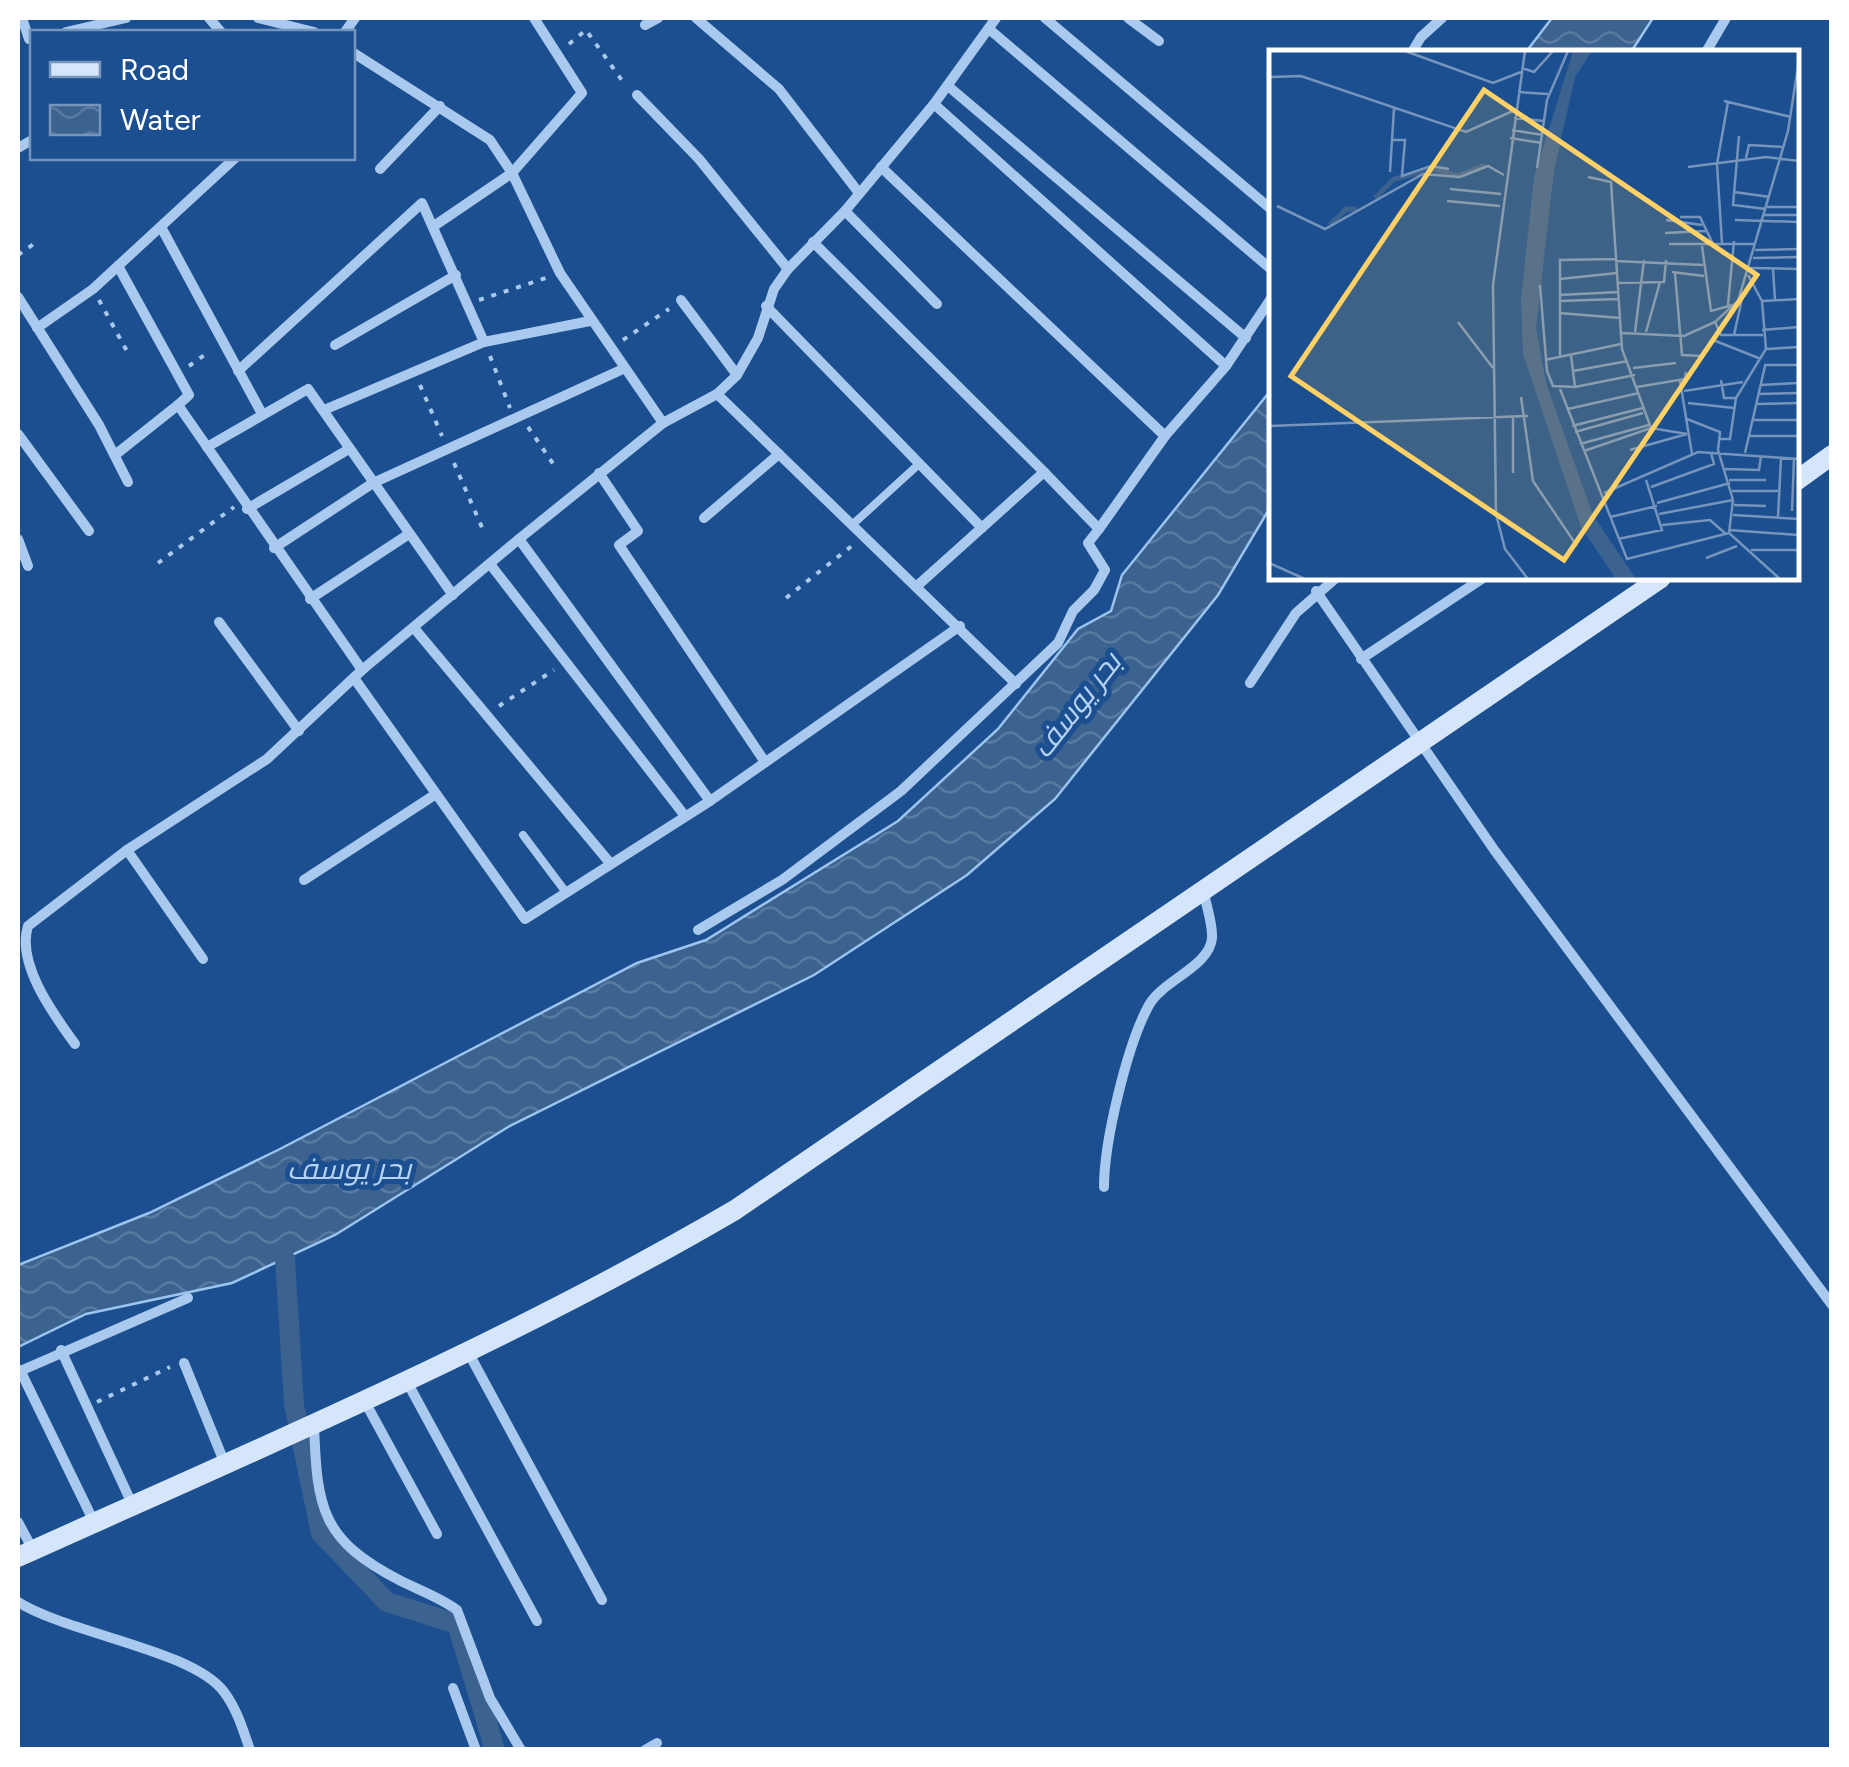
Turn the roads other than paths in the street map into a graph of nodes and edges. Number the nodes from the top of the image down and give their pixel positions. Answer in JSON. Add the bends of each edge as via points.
{"nodes":[{"id":1,"x":22,"y":18,"type":"edge"},
{"id":2,"x":86,"y":18,"type":"edge"},
{"id":3,"x":110,"y":18,"type":"edge"},
{"id":4,"x":126,"y":18,"type":"edge"},
{"id":5,"x":258,"y":18,"type":"edge"},
{"id":6,"x":534,"y":18,"type":"edge"},
{"id":7,"x":658,"y":18,"type":"edge"},
{"id":8,"x":996,"y":18,"type":"edge"},
{"id":9,"x":1045,"y":18,"type":"edge"},
{"id":10,"x":1128,"y":18,"type":"edge"},
{"id":11,"x":1442,"y":18,"type":"edge"},
{"id":12,"x":1726,"y":18,"type":"edge"},
{"id":13,"x":701,"y":19,"type":"edge"},
{"id":14,"x":1427,"y":21,"type":"edge"},
{"id":15,"x":645,"y":25,"type":"dead end"},
{"id":16,"x":94,"y":28,"type":"junction"},
{"id":17,"x":989,"y":29,"type":"junction"},
{"id":18,"x":80,"y":30,"type":"edge"},
{"id":19,"x":306,"y":30,"type":"edge"},
{"id":20,"x":26,"y":39,"type":"edge"},
{"id":21,"x":1159,"y":40,"type":"dead end"},
{"id":22,"x":1413,"y":50,"type":"edge"},
{"id":23,"x":1707,"y":50,"type":"edge"},
{"id":24,"x":355,"y":54,"type":"edge"},
{"id":25,"x":948,"y":86,"type":"junction"},
{"id":26,"x":638,"y":95,"type":"road end"},
{"id":27,"x":934,"y":104,"type":"junction"},
{"id":28,"x":440,"y":106,"type":"junction"},
{"id":29,"x":232,"y":160,"type":"edge"},
{"id":30,"x":881,"y":167,"type":"junction"},
{"id":31,"x":380,"y":170,"type":"dead end"},
{"id":32,"x":512,"y":173,"type":"junction"},
{"id":33,"x":859,"y":193,"type":"junction"},
{"id":34,"x":1269,"y":207,"type":"edge"},
{"id":35,"x":844,"y":211,"type":"junction"},
{"id":36,"x":434,"y":226,"type":"junction"},
{"id":37,"x":161,"y":228,"type":"junction"},
{"id":38,"x":813,"y":242,"type":"junction"},
{"id":39,"x":118,"y":266,"type":"junction"},
{"id":40,"x":1269,"y":267,"type":"edge"},
{"id":41,"x":788,"y":269,"type":"junction"},
{"id":42,"x":456,"y":275,"type":"junction"},
{"id":43,"x":18,"y":297,"type":"edge"},
{"id":44,"x":682,"y":300,"type":"road end"},
{"id":45,"x":1269,"y":302,"type":"edge"},
{"id":46,"x":937,"y":304,"type":"dead end"},
{"id":47,"x":766,"y":306,"type":"junction"},
{"id":48,"x":590,"y":321,"type":"junction"},
{"id":49,"x":37,"y":328,"type":"junction"},
{"id":50,"x":1246,"y":338,"type":"junction"},
{"id":51,"x":484,"y":342,"type":"junction"},
{"id":52,"x":335,"y":345,"type":"dead end"},
{"id":53,"x":1226,"y":366,"type":"junction"},
{"id":54,"x":623,"y":369,"type":"junction"},
{"id":55,"x":238,"y":372,"type":"junction"},
{"id":56,"x":737,"y":375,"type":"junction"},
{"id":57,"x":717,"y":394,"type":"junction"},
{"id":58,"x":178,"y":405,"type":"junction"},
{"id":59,"x":324,"y":410,"type":"junction"},
{"id":60,"x":261,"y":412,"type":"junction"},
{"id":61,"x":663,"y":423,"type":"junction"},
{"id":62,"x":18,"y":434,"type":"edge"},
{"id":63,"x":1165,"y":436,"type":"junction"},
{"id":64,"x":206,"y":447,"type":"junction"},
{"id":65,"x":349,"y":449,"type":"junction"},
{"id":66,"x":779,"y":454,"type":"junction"},
{"id":67,"x":115,"y":455,"type":"junction"},
{"id":68,"x":1832,"y":456,"type":"edge"},
{"id":69,"x":918,"y":464,"type":"junction"},
{"id":70,"x":1044,"y":472,"type":"junction"},
{"id":71,"x":599,"y":474,"type":"junction"},
{"id":72,"x":1799,"y":479,"type":"edge"},
{"id":73,"x":128,"y":482,"type":"dead end"},
{"id":74,"x":372,"y":483,"type":"junction"},
{"id":75,"x":245,"y":505,"type":"junction"},
{"id":76,"x":704,"y":518,"type":"dead end"},
{"id":77,"x":852,"y":525,"type":"junction"},
{"id":78,"x":982,"y":528,"type":"junction"},
{"id":79,"x":1098,"y":530,"type":"junction"},
{"id":80,"x":88,"y":531,"type":"dead end"},
{"id":81,"x":409,"y":534,"type":"junction"},
{"id":82,"x":519,"y":538,"type":"junction"},
{"id":83,"x":18,"y":539,"type":"edge"},
{"id":84,"x":274,"y":548,"type":"junction"},
{"id":85,"x":490,"y":564,"type":"junction"},
{"id":86,"x":28,"y":566,"type":"dead end"},
{"id":87,"x":1333,"y":580,"type":"edge"},
{"id":88,"x":1481,"y":580,"type":"edge"},
{"id":89,"x":1658,"y":580,"type":"edge"},
{"id":90,"x":916,"y":586,"type":"junction"},
{"id":91,"x":1316,"y":592,"type":"junction"},
{"id":92,"x":453,"y":595,"type":"junction"},
{"id":93,"x":310,"y":599,"type":"junction"},
{"id":94,"x":219,"y":622,"type":"dead end"},
{"id":95,"x":960,"y":626,"type":"junction"},
{"id":96,"x":414,"y":628,"type":"junction"},
{"id":97,"x":1361,"y":659,"type":"junction"},
{"id":98,"x":358,"y":674,"type":"junction"},
{"id":99,"x":1250,"y":682,"type":"dead end"},
{"id":100,"x":1016,"y":684,"type":"junction"},
{"id":101,"x":299,"y":731,"type":"junction"},
{"id":102,"x":1418,"y":744,"type":"junction"},
{"id":103,"x":765,"y":762,"type":"junction"},
{"id":104,"x":436,"y":794,"type":"junction"},
{"id":105,"x":710,"y":800,"type":"junction"},
{"id":106,"x":685,"y":816,"type":"junction"},
{"id":107,"x":523,"y":835,"type":"dead end"},
{"id":108,"x":127,"y":850,"type":"junction"},
{"id":109,"x":610,"y":863,"type":"junction"},
{"id":110,"x":304,"y":880,"type":"dead end"},
{"id":111,"x":566,"y":891,"type":"junction"},
{"id":112,"x":1204,"y":892,"type":"junction"},
{"id":113,"x":698,"y":930,"type":"dead end"},
{"id":114,"x":203,"y":959,"type":"dead end"},
{"id":115,"x":76,"y":1044,"type":"dead end"},
{"id":116,"x":1104,"y":1186,"type":"dead end"},
{"id":117,"x":188,"y":1298,"type":"dead end"},
{"id":118,"x":1832,"y":1305,"type":"edge"},
{"id":119,"x":62,"y":1350,"type":"junction"},
{"id":120,"x":466,"y":1350,"type":"junction"},
{"id":121,"x":184,"y":1363,"type":"road end"},
{"id":122,"x":19,"y":1371,"type":"edge"},
{"id":123,"x":406,"y":1379,"type":"junction"},
{"id":124,"x":364,"y":1399,"type":"junction"},
{"id":125,"x":311,"y":1425,"type":"junction"},
{"id":126,"x":226,"y":1464,"type":"junction"},
{"id":127,"x":133,"y":1506,"type":"junction"},
{"id":128,"x":18,"y":1522,"type":"edge"},
{"id":129,"x":94,"y":1523,"type":"junction"},
{"id":130,"x":437,"y":1534,"type":"dead end"},
{"id":131,"x":25,"y":1553,"type":"edge"},
{"id":132,"x":602,"y":1600,"type":"dead end"},
{"id":133,"x":18,"y":1602,"type":"edge"},
{"id":134,"x":537,"y":1620,"type":"dead end"},
{"id":135,"x":452,"y":1688,"type":"dead end"},
{"id":136,"x":657,"y":1744,"type":"dead end"},
{"id":137,"x":250,"y":1750,"type":"edge"},
{"id":138,"x":476,"y":1750,"type":"edge"},
{"id":139,"x":520,"y":1750,"type":"edge"},
{"id":140,"x":645,"y":1750,"type":"edge"}],
"edges":[{"from":1,"to":20,"type":"street"},
{"from":2,"to":16,"type":"street"},
{"from":3,"to":16,"type":"street"},
{"from":4,"to":16,"type":"street"},
{"from":5,"to":19,"type":"street"},
{"from":6,"to":32,"type":"street","via":[[582,93]]},
{"from":7,"to":15,"type":"street"},
{"from":8,"to":17,"type":"street"},
{"from":9,"to":34,"type":"street"},
{"from":10,"to":21,"type":"street"},
{"from":11,"to":14,"type":"street"},
{"from":12,"to":23,"type":"street"},
{"from":13,"to":33,"type":"street","via":[[779,89]]},
{"from":14,"to":22,"type":"street"},
{"from":16,"to":18,"type":"street"},
{"from":17,"to":25,"type":"street"},
{"from":17,"to":40,"type":"street"},
{"from":24,"to":28,"type":"street"},
{"from":25,"to":27,"type":"street"},
{"from":25,"to":50,"type":"street"},
{"from":26,"to":41,"type":"street"},
{"from":27,"to":30,"type":"street"},
{"from":27,"to":53,"type":"street"},
{"from":28,"to":31,"type":"street"},
{"from":28,"to":32,"type":"street","via":[[490,140]]},
{"from":29,"to":37,"type":"street"},
{"from":30,"to":33,"type":"street"},
{"from":30,"to":63,"type":"street"},
{"from":32,"to":36,"type":"street"},
{"from":32,"to":48,"type":"street"},
{"from":33,"to":35,"type":"street"},
{"from":35,"to":38,"type":"street"},
{"from":35,"to":46,"type":"street"},
{"from":36,"to":42,"type":"street"},
{"from":36,"to":55,"type":"street","via":[[422,204]]},
{"from":37,"to":39,"type":"street"},
{"from":37,"to":55,"type":"street"},
{"from":38,"to":41,"type":"street"},
{"from":38,"to":70,"type":"street"},
{"from":39,"to":49,"type":"street"},
{"from":39,"to":58,"type":"street","via":[[190,395]]},
{"from":41,"to":47,"type":"street"},
{"from":42,"to":51,"type":"street"},
{"from":42,"to":52,"type":"street"},
{"from":43,"to":49,"type":"street"},
{"from":44,"to":56,"type":"street"},
{"from":45,"to":50,"type":"street"},
{"from":47,"to":56,"type":"street","via":[[758,338]]},
{"from":47,"to":69,"type":"street"},
{"from":48,"to":51,"type":"street"},
{"from":48,"to":54,"type":"street"},
{"from":49,"to":67,"type":"street"},
{"from":50,"to":53,"type":"street"},
{"from":51,"to":59,"type":"street"},
{"from":53,"to":63,"type":"street"},
{"from":54,"to":61,"type":"street"},
{"from":54,"to":74,"type":"street"},
{"from":55,"to":60,"type":"street"},
{"from":56,"to":57,"type":"street"},
{"from":57,"to":61,"type":"street"},
{"from":57,"to":66,"type":"street"},
{"from":58,"to":64,"type":"street"},
{"from":58,"to":67,"type":"street"},
{"from":59,"to":60,"type":"street","via":[[305,388]]},
{"from":59,"to":65,"type":"street"},
{"from":60,"to":64,"type":"street"},
{"from":61,"to":71,"type":"street"},
{"from":62,"to":80,"type":"street"},
{"from":63,"to":79,"type":"street"},
{"from":64,"to":75,"type":"street"},
{"from":65,"to":74,"type":"street"},
{"from":65,"to":75,"type":"street"},
{"from":66,"to":76,"type":"street"},
{"from":66,"to":77,"type":"street"},
{"from":67,"to":73,"type":"street"},
{"from":68,"to":72,"type":"street"},
{"from":69,"to":77,"type":"lane"},
{"from":69,"to":78,"type":"street"},
{"from":70,"to":78,"type":"street"},
{"from":70,"to":79,"type":"street"},
{"from":71,"to":82,"type":"street"},
{"from":71,"to":103,"type":"street","via":[[638,531],[619,545]]},
{"from":74,"to":81,"type":"street"},
{"from":74,"to":84,"type":"street"},
{"from":75,"to":84,"type":"street"},
{"from":77,"to":90,"type":"street"},
{"from":78,"to":90,"type":"street"},
{"from":79,"to":100,"type":"street","via":[[1088,543],[1104,577],[1073,611],[1058,643]]},
{"from":81,"to":92,"type":"street"},
{"from":81,"to":93,"type":"street"},
{"from":82,"to":85,"type":"street"},
{"from":82,"to":105,"type":"street"},
{"from":83,"to":86,"type":"street"},
{"from":84,"to":93,"type":"street"},
{"from":85,"to":92,"type":"street"},
{"from":85,"to":106,"type":"street"},
{"from":87,"to":91,"type":"street"},
{"from":88,"to":97,"type":"street"},
{"from":89,"to":102,"type":"street"},
{"from":90,"to":95,"type":"street"},
{"from":91,"to":97,"type":"street"},
{"from":91,"to":99,"type":"street"},
{"from":92,"to":96,"type":"street"},
{"from":93,"to":98,"type":"street"},
{"from":94,"to":101,"type":"street"},
{"from":95,"to":100,"type":"street"},
{"from":95,"to":103,"type":"street"},
{"from":96,"to":98,"type":"street"},
{"from":96,"to":109,"type":"street"},
{"from":97,"to":102,"type":"street"},
{"from":98,"to":101,"type":"street"},
{"from":98,"to":104,"type":"street"},
{"from":100,"to":113,"type":"street","via":[[901,791],[782,880]]},
{"from":101,"to":108,"type":"street","via":[[222,792]]},
{"from":102,"to":112,"type":"street"},
{"from":102,"to":118,"type":"street"},
{"from":103,"to":105,"type":"street"},
{"from":104,"to":110,"type":"street"},
{"from":104,"to":111,"type":"street","via":[[526,919]]},
{"from":105,"to":106,"type":"street"},
{"from":106,"to":109,"type":"street"},
{"from":107,"to":111,"type":"lane"},
{"from":108,"to":114,"type":"street"},
{"from":108,"to":115,"type":"street","via":[[38,916],[24,936],[38,982]]},
{"from":109,"to":111,"type":"street"},
{"from":112,"to":116,"type":"street","via":[[1208,951],[1149,1005],[1111,1123]]},
{"from":112,"to":120,"type":"street","via":[[735,1210],[604,1284]]},
{"from":117,"to":119,"type":"street"},
{"from":119,"to":122,"type":"street"},
{"from":119,"to":127,"type":"street"},
{"from":120,"to":123,"type":"street"},
{"from":120,"to":132,"type":"street"},
{"from":121,"to":126,"type":"street"},
{"from":122,"to":129,"type":"street"},
{"from":123,"to":124,"type":"street"},
{"from":123,"to":134,"type":"street"},
{"from":124,"to":125,"type":"street"},
{"from":124,"to":130,"type":"street"},
{"from":125,"to":126,"type":"street"},
{"from":125,"to":139,"type":"street","via":[[326,1521],[371,1564],[457,1610],[490,1698]]},
{"from":126,"to":127,"type":"street"},
{"from":127,"to":129,"type":"street"},
{"from":128,"to":131,"type":"street"},
{"from":129,"to":131,"type":"street"},
{"from":133,"to":137,"type":"street","via":[[201,1671],[224,1691]]},
{"from":135,"to":138,"type":"street"},
{"from":136,"to":140,"type":"street"}]}
